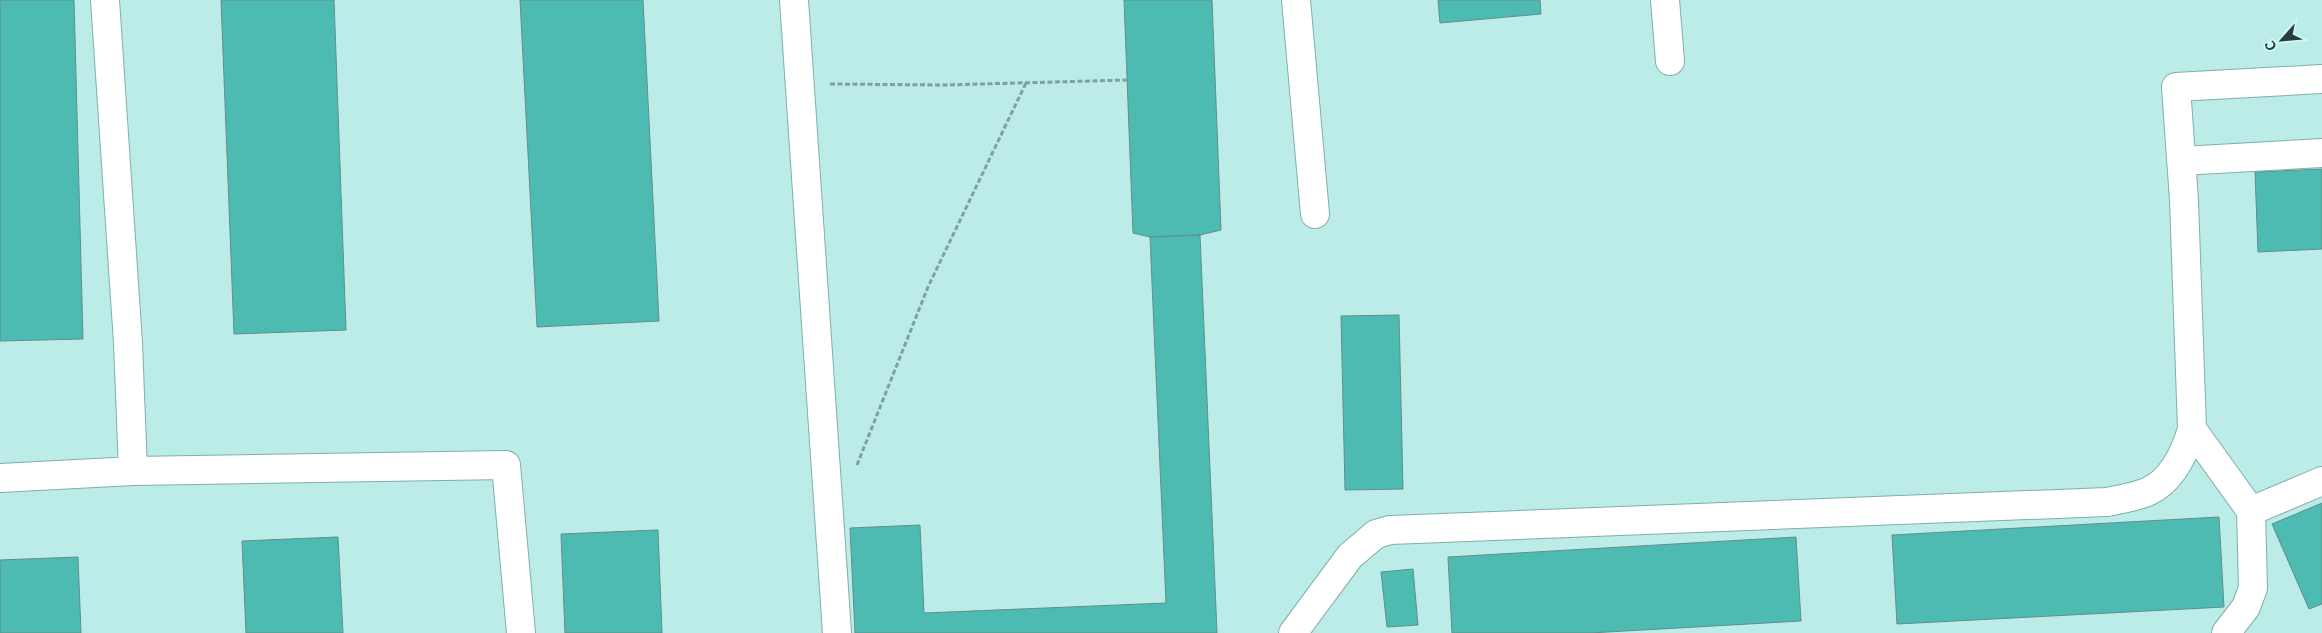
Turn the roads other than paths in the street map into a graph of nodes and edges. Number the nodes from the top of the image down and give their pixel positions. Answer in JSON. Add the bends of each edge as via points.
{"nodes":[{"id":1,"x":105,"y":0,"type":"edge"},
{"id":2,"x":794,"y":0,"type":"edge"},
{"id":3,"x":1296,"y":0,"type":"edge"},
{"id":4,"x":1665,"y":0,"type":"edge"},
{"id":5,"x":1670,"y":61,"type":"dead end"},
{"id":6,"x":2322,"y":79,"type":"edge"},
{"id":7,"x":2322,"y":153,"type":"edge"},
{"id":8,"x":2181,"y":161,"type":"junction"},
{"id":9,"x":1315,"y":214,"type":"dead end"},
{"id":10,"x":2192,"y":428,"type":"junction"},
{"id":11,"x":133,"y":471,"type":"junction"},
{"id":12,"x":0,"y":478,"type":"edge"},
{"id":13,"x":2322,"y":481,"type":"edge"},
{"id":14,"x":2251,"y":511,"type":"junction"},
{"id":15,"x":521,"y":633,"type":"edge"},
{"id":16,"x":837,"y":633,"type":"edge"},
{"id":17,"x":1292,"y":633,"type":"edge"},
{"id":18,"x":2226,"y":633,"type":"edge"}],
"edges":[{"from":1,"to":11,"type":"lane","via":[[128,343]]},
{"from":2,"to":16,"type":"lane"},
{"from":3,"to":9,"type":"lane"},
{"from":4,"to":5,"type":"lane"},
{"from":6,"to":8,"type":"lane","via":[[2176,87]]},
{"from":7,"to":8,"type":"lane"},
{"from":8,"to":10,"type":"lane"},
{"from":10,"to":14,"type":"lane"},
{"from":10,"to":17,"type":"lane","via":[[2185,451],[2169,475],[2149,491],[2107,502],[1390,530],[1376,534],[1350,556]]},
{"from":11,"to":12,"type":"lane"},
{"from":11,"to":15,"type":"lane","via":[[506,465]]},
{"from":13,"to":14,"type":"lane"},
{"from":14,"to":18,"type":"lane","via":[[2253,588],[2246,607]]}]}
